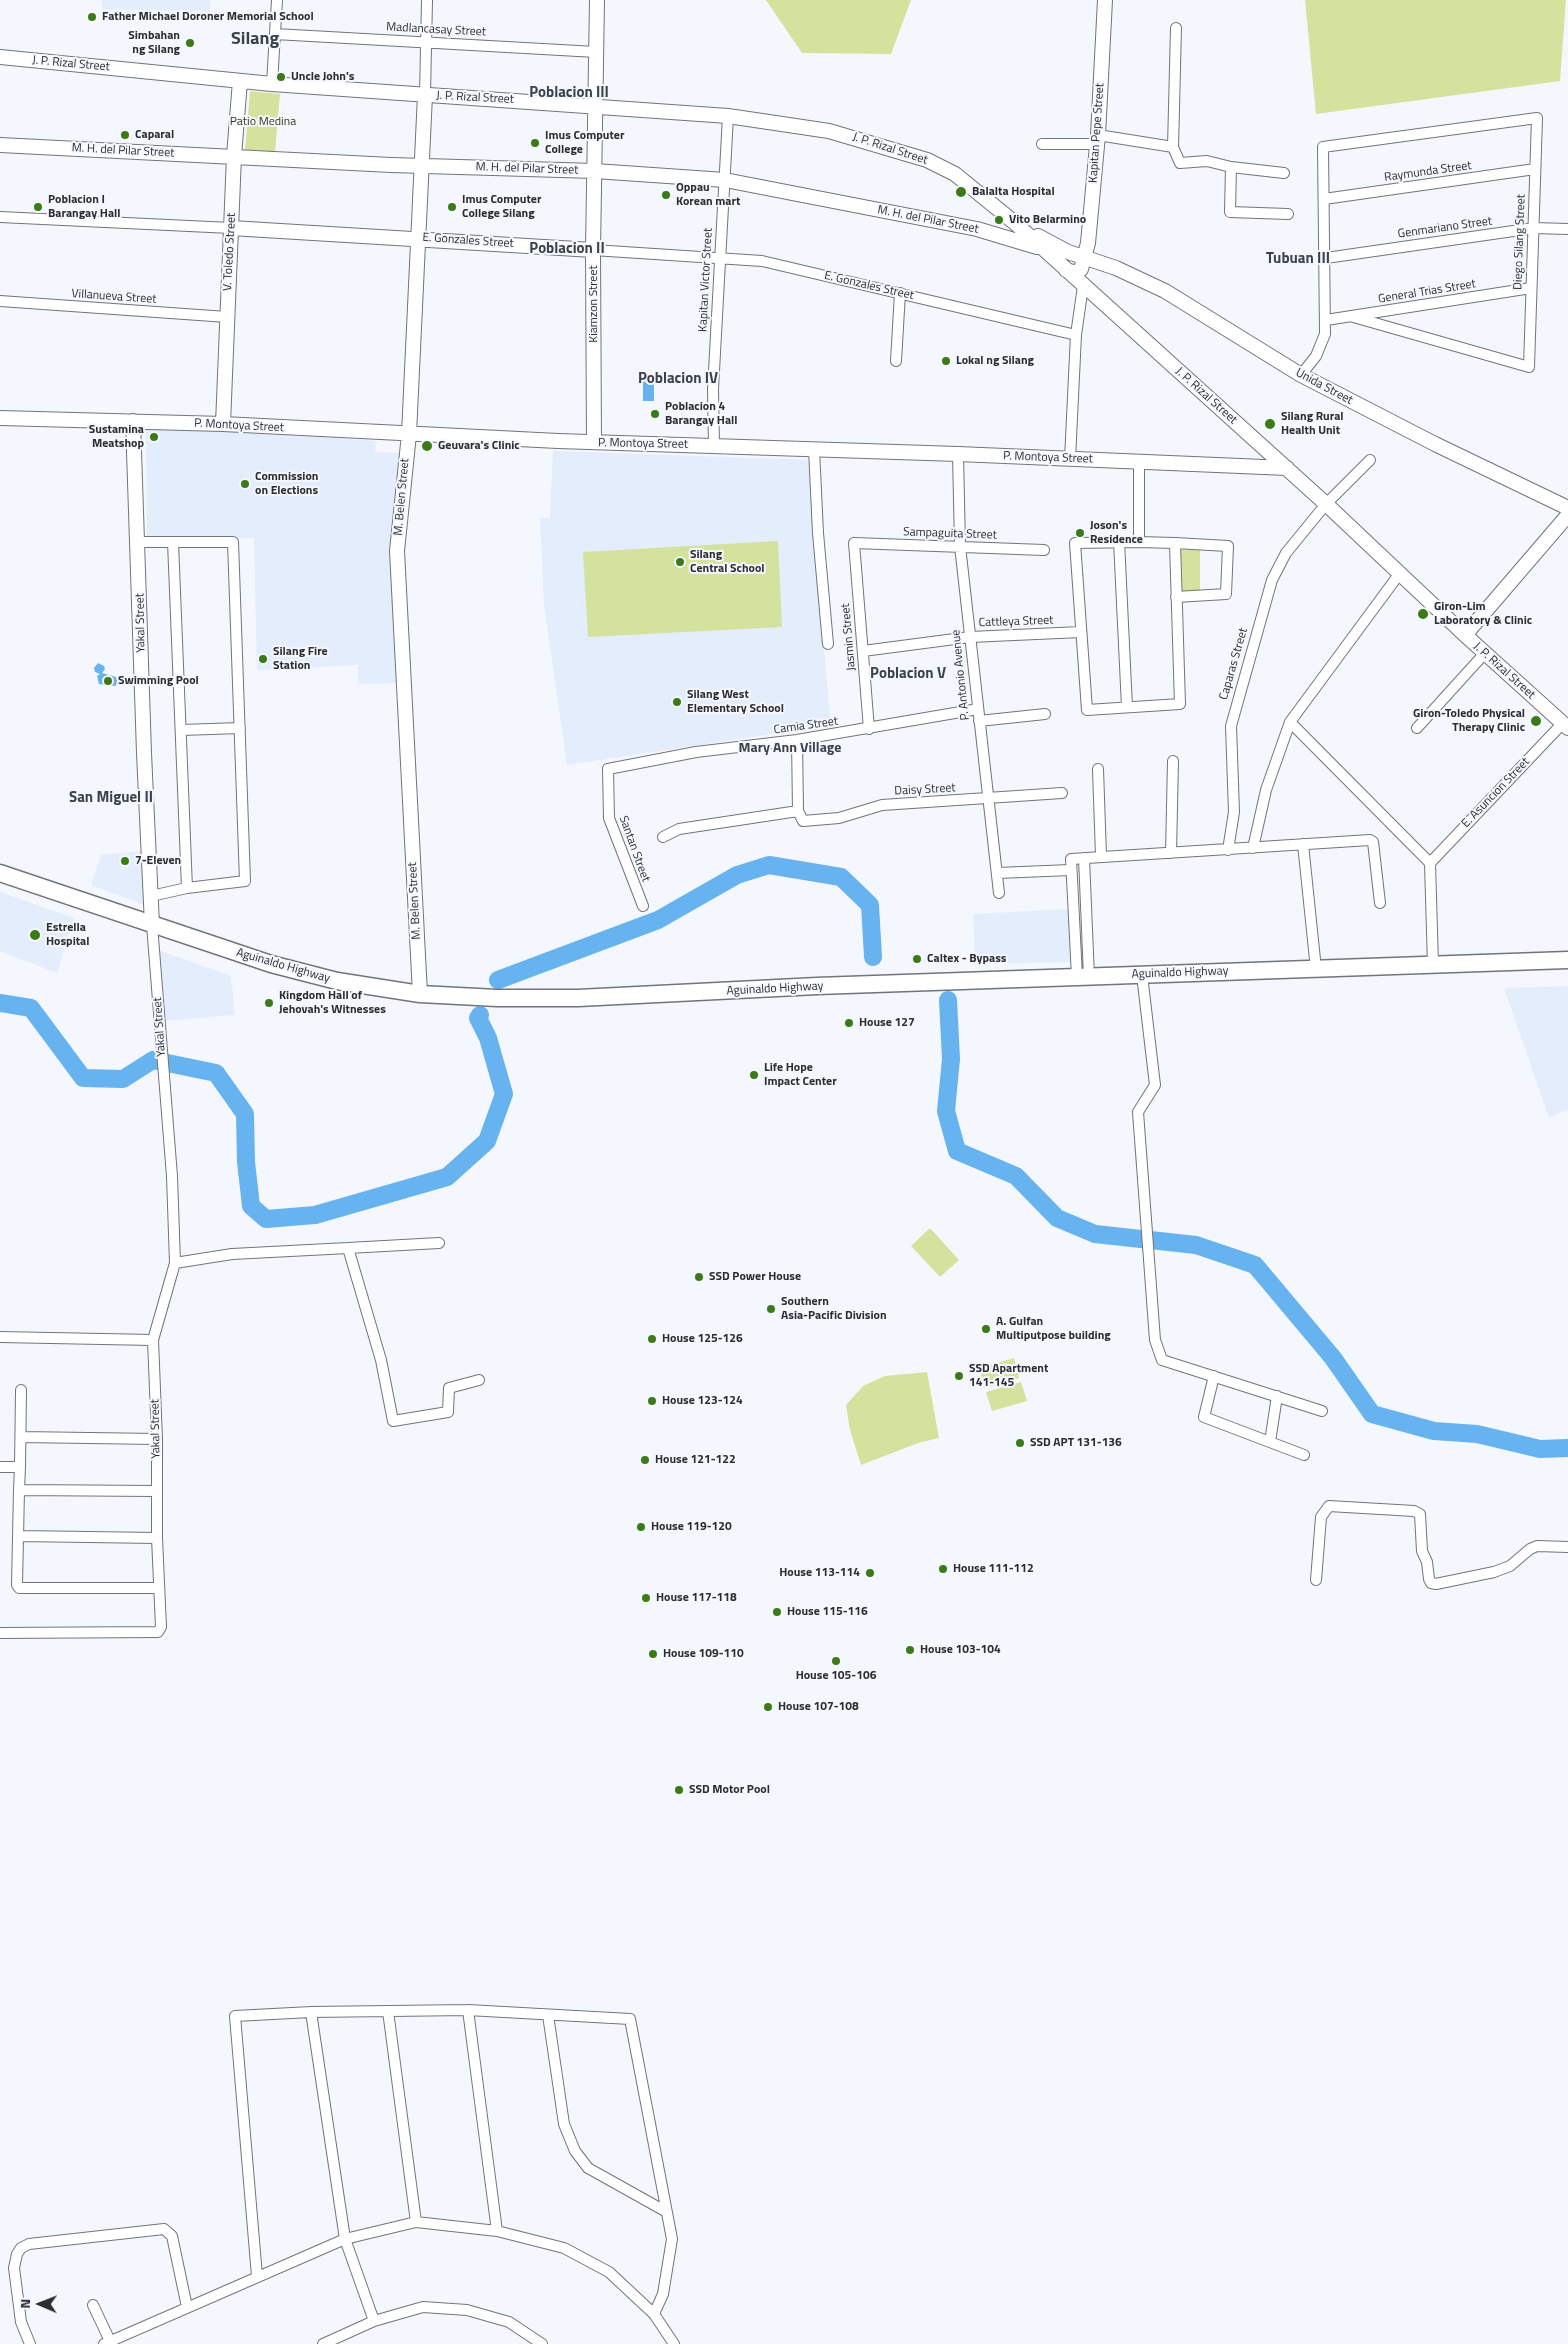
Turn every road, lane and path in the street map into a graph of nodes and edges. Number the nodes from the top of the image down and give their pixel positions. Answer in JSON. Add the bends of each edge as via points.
{"nodes":[{"id":1,"x":277,"y":0,"type":"edge"},
{"id":2,"x":427,"y":0,"type":"edge"},
{"id":3,"x":597,"y":0,"type":"edge"},
{"id":4,"x":1104,"y":0,"type":"edge"},
{"id":5,"x":1176,"y":28,"type":"dead end"},
{"id":6,"x":275,"y":34,"type":"junction"},
{"id":7,"x":427,"y":42,"type":"junction"},
{"id":8,"x":596,"y":52,"type":"junction"},
{"id":9,"x":0,"y":57,"type":"edge"},
{"id":10,"x":240,"y":81,"type":"junction"},
{"id":11,"x":272,"y":84,"type":"junction"},
{"id":12,"x":426,"y":95,"type":"junction"},
{"id":13,"x":595,"y":105,"type":"junction"},
{"id":14,"x":728,"y":116,"type":"junction"},
{"id":15,"x":1097,"y":139,"type":"junction"},
{"id":16,"x":1042,"y":144,"type":"dead end"},
{"id":17,"x":0,"y":145,"type":"edge"},
{"id":18,"x":1173,"y":147,"type":"junction"},
{"id":19,"x":234,"y":156,"type":"junction"},
{"id":20,"x":423,"y":166,"type":"junction"},
{"id":21,"x":1231,"y":167,"type":"junction"},
{"id":22,"x":1535,"y":169,"type":"junction"},
{"id":23,"x":595,"y":171,"type":"junction"},
{"id":24,"x":1284,"y":173,"type":"dead end"},
{"id":25,"x":725,"y":180,"type":"junction"},
{"id":26,"x":1324,"y":199,"type":"junction"},
{"id":27,"x":1288,"y":214,"type":"dead end"},
{"id":28,"x":0,"y":217,"type":"edge"},
{"id":29,"x":1015,"y":223,"type":"junction"},
{"id":30,"x":231,"y":228,"type":"junction"},
{"id":31,"x":1534,"y":228,"type":"junction"},
{"id":32,"x":1568,"y":229,"type":"edge"},
{"id":33,"x":419,"y":238,"type":"junction"},
{"id":34,"x":1089,"y":238,"type":"junction"},
{"id":35,"x":594,"y":250,"type":"junction"},
{"id":36,"x":1046,"y":251,"type":"junction"},
{"id":37,"x":1071,"y":253,"type":"junction"},
{"id":38,"x":719,"y":257,"type":"junction"},
{"id":39,"x":1326,"y":258,"type":"junction"},
{"id":40,"x":1084,"y":261,"type":"junction"},
{"id":41,"x":1066,"y":270,"type":"junction"},
{"id":42,"x":1083,"y":286,"type":"junction"},
{"id":43,"x":1531,"y":288,"type":"junction"},
{"id":44,"x":900,"y":293,"type":"junction"},
{"id":45,"x":0,"y":301,"type":"edge"},
{"id":46,"x":1350,"y":316,"type":"junction"},
{"id":47,"x":227,"y":317,"type":"junction"},
{"id":48,"x":1326,"y":320,"type":"junction"},
{"id":49,"x":1076,"y":335,"type":"junction"},
{"id":50,"x":896,"y":361,"type":"dead end"},
{"id":51,"x":1301,"y":375,"type":"junction"},
{"id":52,"x":0,"y":418,"type":"edge"},
{"id":53,"x":133,"y":421,"type":"junction"},
{"id":54,"x":222,"y":424,"type":"junction"},
{"id":55,"x":409,"y":434,"type":"junction"},
{"id":56,"x":594,"y":442,"type":"junction"},
{"id":57,"x":714,"y":445,"type":"junction"},
{"id":58,"x":814,"y":449,"type":"junction"},
{"id":59,"x":958,"y":454,"type":"junction"},
{"id":60,"x":1070,"y":459,"type":"junction"},
{"id":61,"x":1370,"y":460,"type":"dead end"},
{"id":62,"x":1139,"y":462,"type":"junction"},
{"id":63,"x":1287,"y":468,"type":"junction"},
{"id":64,"x":1326,"y":504,"type":"junction"},
{"id":65,"x":1568,"y":508,"type":"edge"},
{"id":66,"x":1568,"y":515,"type":"edge"},
{"id":67,"x":1119,"y":541,"type":"junction"},
{"id":68,"x":138,"y":542,"type":"junction"},
{"id":69,"x":173,"y":542,"type":"junction"},
{"id":70,"x":1140,"y":542,"type":"junction"},
{"id":71,"x":854,"y":543,"type":"joint"},
{"id":72,"x":1175,"y":543,"type":"junction"},
{"id":73,"x":960,"y":546,"type":"junction"},
{"id":74,"x":1044,"y":550,"type":"dead end"},
{"id":75,"x":1400,"y":573,"type":"junction"},
{"id":76,"x":1176,"y":597,"type":"junction"},
{"id":77,"x":1081,"y":632,"type":"junction"},
{"id":78,"x":1465,"y":636,"type":"junction"},
{"id":79,"x":970,"y":637,"type":"junction"},
{"id":80,"x":828,"y":644,"type":"dead end"},
{"id":81,"x":863,"y":651,"type":"junction"},
{"id":82,"x":1485,"y":653,"type":"junction"},
{"id":83,"x":1127,"y":708,"type":"junction"},
{"id":84,"x":978,"y":709,"type":"junction"},
{"id":85,"x":1045,"y":714,"type":"dead end"},
{"id":86,"x":979,"y":721,"type":"junction"},
{"id":87,"x":1290,"y":722,"type":"junction"},
{"id":88,"x":1565,"y":726,"type":"edge"},
{"id":89,"x":240,"y":728,"type":"junction"},
{"id":90,"x":1417,"y":728,"type":"dead end"},
{"id":91,"x":869,"y":729,"type":"junction"},
{"id":92,"x":180,"y":730,"type":"junction"},
{"id":93,"x":797,"y":740,"type":"junction"},
{"id":94,"x":1173,"y":762,"type":"dead end"},
{"id":95,"x":608,"y":769,"type":"joint"},
{"id":96,"x":1098,"y":769,"type":"dead end"},
{"id":97,"x":1062,"y":793,"type":"dead end"},
{"id":98,"x":988,"y":799,"type":"junction"},
{"id":99,"x":798,"y":811,"type":"junction"},
{"id":100,"x":663,"y":837,"type":"dead end"},
{"id":101,"x":1303,"y":844,"type":"junction"},
{"id":102,"x":1253,"y":848,"type":"junction"},
{"id":103,"x":1228,"y":850,"type":"junction"},
{"id":104,"x":1171,"y":853,"type":"junction"},
{"id":105,"x":1101,"y":856,"type":"junction"},
{"id":106,"x":1084,"y":858,"type":"junction"},
{"id":107,"x":1430,"y":863,"type":"junction"},
{"id":108,"x":1071,"y":870,"type":"junction"},
{"id":109,"x":0,"y":873,"type":"edge"},
{"id":110,"x":997,"y":873,"type":"junction"},
{"id":111,"x":187,"y":888,"type":"junction"},
{"id":112,"x":999,"y":893,"type":"dead end"},
{"id":113,"x":151,"y":896,"type":"junction"},
{"id":114,"x":1380,"y":903,"type":"dead end"},
{"id":115,"x":643,"y":906,"type":"dead end"},
{"id":116,"x":152,"y":926,"type":"junction"},
{"id":117,"x":1568,"y":960,"type":"edge"},
{"id":118,"x":1432,"y":965,"type":"junction"},
{"id":119,"x":1316,"y":969,"type":"junction"},
{"id":120,"x":1142,"y":975,"type":"junction"},
{"id":121,"x":1083,"y":977,"type":"junction"},
{"id":122,"x":420,"y":994,"type":"junction"},
{"id":123,"x":439,"y":1243,"type":"dead end"},
{"id":124,"x":348,"y":1248,"type":"junction"},
{"id":125,"x":174,"y":1263,"type":"junction"},
{"id":126,"x":0,"y":1337,"type":"edge"},
{"id":127,"x":153,"y":1340,"type":"junction"},
{"id":128,"x":1214,"y":1376,"type":"junction"},
{"id":129,"x":479,"y":1380,"type":"dead end"},
{"id":130,"x":21,"y":1390,"type":"dead end"},
{"id":131,"x":1277,"y":1396,"type":"junction"},
{"id":132,"x":1322,"y":1411,"type":"dead end"},
{"id":133,"x":21,"y":1437,"type":"junction"},
{"id":134,"x":156,"y":1438,"type":"junction"},
{"id":135,"x":1270,"y":1442,"type":"junction"},
{"id":136,"x":1304,"y":1455,"type":"dead end"},
{"id":137,"x":0,"y":1467,"type":"edge"},
{"id":138,"x":20,"y":1467,"type":"junction"},
{"id":139,"x":19,"y":1490,"type":"junction"},
{"id":140,"x":156,"y":1490,"type":"junction"},
{"id":141,"x":19,"y":1536,"type":"junction"},
{"id":142,"x":157,"y":1538,"type":"junction"},
{"id":143,"x":1568,"y":1547,"type":"edge"},
{"id":144,"x":1316,"y":1580,"type":"dead end"},
{"id":145,"x":159,"y":1588,"type":"junction"},
{"id":146,"x":0,"y":1633,"type":"edge"},
{"id":147,"x":468,"y":2010,"type":"junction"},
{"id":148,"x":388,"y":2011,"type":"junction"},
{"id":149,"x":311,"y":2012,"type":"junction"},
{"id":150,"x":548,"y":2015,"type":"junction"},
{"id":151,"x":665,"y":2211,"type":"junction"},
{"id":152,"x":416,"y":2222,"type":"junction"},
{"id":153,"x":497,"y":2231,"type":"junction"},
{"id":154,"x":344,"y":2239,"type":"junction"},
{"id":155,"x":258,"y":2276,"type":"junction"},
{"id":156,"x":94,"y":2305,"type":"dead end"},
{"id":157,"x":187,"y":2307,"type":"junction"},
{"id":158,"x":654,"y":2314,"type":"junction"},
{"id":159,"x":374,"y":2320,"type":"junction"},
{"id":160,"x":107,"y":2343,"type":"edge"},
{"id":161,"x":30,"y":2344,"type":"edge"},
{"id":162,"x":323,"y":2344,"type":"edge"},
{"id":163,"x":542,"y":2344,"type":"edge"},
{"id":164,"x":674,"y":2344,"type":"edge"}],
"edges":[{"from":1,"to":6,"type":"street"},
{"from":2,"to":7,"type":"street","name":"M. Belen Street"},
{"from":3,"to":8,"type":"street","name":"Kiamzon Street"},
{"from":4,"to":15,"type":"street","name":"Kapitan Pepe Street"},
{"from":5,"to":18,"type":"street"},
{"from":6,"to":7,"type":"street","name":"Madlancasay Street"},
{"from":6,"to":11,"type":"street"},
{"from":7,"to":8,"type":"street","name":"Madlancasay Street"},
{"from":7,"to":12,"type":"street","name":"M. Belen Street"},
{"from":8,"to":13,"type":"street","name":"Kiamzon Street"},
{"from":9,"to":10,"type":"street","name":"J. P. Rizal Street"},
{"from":10,"to":11,"type":"street","name":"J. P. Rizal Street"},
{"from":10,"to":19,"type":"street","name":"V. Toledo Street"},
{"from":11,"to":12,"type":"street","name":"J. P. Rizal Street"},
{"from":12,"to":13,"type":"street","name":"J. P. Rizal Street"},
{"from":12,"to":20,"type":"street","name":"M. Belen Street"},
{"from":13,"to":14,"type":"street","name":"J. P. Rizal Street"},
{"from":13,"to":23,"type":"street","name":"Kiamzon Street"},
{"from":14,"to":25,"type":"street","name":"Kapitan Victor Street"},
{"from":14,"to":29,"type":"street","name":"J. P. Rizal Street","via":[[829,131],[927,160],[955,174]]},
{"from":15,"to":16,"type":"street"},
{"from":15,"to":18,"type":"street"},
{"from":15,"to":34,"type":"street","name":"Kapitan Pepe Street"},
{"from":17,"to":19,"type":"street","name":"M. H. del Pilar Street"},
{"from":18,"to":21,"type":"street","via":[[1180,163],[1207,161]]},
{"from":19,"to":20,"type":"street","name":"M. H. del Pilar Street"},
{"from":19,"to":30,"type":"street","name":"V. Toledo Street"},
{"from":20,"to":23,"type":"street","name":"M. H. del Pilar Street"},
{"from":20,"to":33,"type":"street","name":"M. Belen Street"},
{"from":21,"to":24,"type":"street"},
{"from":21,"to":27,"type":"street","via":[[1230,212]]},
{"from":22,"to":26,"type":"street","name":"Raymunda Street"},
{"from":22,"to":26,"type":"street","name":"Diego Silang Street","via":[[1537,118],[1323,146]]},
{"from":22,"to":31,"type":"street","name":"Diego Silang Street"},
{"from":23,"to":25,"type":"street","name":"M. H. del Pilar Street"},
{"from":23,"to":35,"type":"street","name":"Kiamzon Street"},
{"from":25,"to":36,"type":"street","name":"M. H. del Pilar Street","via":[[977,229],[1020,240]]},
{"from":25,"to":38,"type":"street","name":"Kapitan Victor Street"},
{"from":26,"to":39,"type":"street"},
{"from":28,"to":30,"type":"street","name":"E. Gonzales Street"},
{"from":29,"to":36,"type":"street","name":"J. P. Rizal Street"},
{"from":29,"to":37,"type":"street","name":"Unida Street"},
{"from":30,"to":33,"type":"street","name":"E. Gonzales Street"},
{"from":30,"to":47,"type":"street","name":"V. Toledo Street"},
{"from":31,"to":32,"type":"street","name":"Genmariano Street"},
{"from":31,"to":39,"type":"street","name":"Genmariano Street"},
{"from":31,"to":43,"type":"street","name":"Diego Silang Street"},
{"from":33,"to":35,"type":"street","name":"E. Gonzales Street"},
{"from":33,"to":55,"type":"street","name":"M. Belen Street"},
{"from":34,"to":37,"type":"street","via":[[1082,248]]},
{"from":34,"to":40,"type":"street","name":"Kapitan Pepe Street"},
{"from":35,"to":38,"type":"street","name":"E. Gonzales Street"},
{"from":35,"to":56,"type":"street","name":"Kiamzon Street"},
{"from":36,"to":41,"type":"street","name":"J. P. Rizal Street"},
{"from":37,"to":40,"type":"street","name":"Unida Street"},
{"from":38,"to":44,"type":"street","name":"E. Gonzales Street","via":[[762,261]]},
{"from":38,"to":57,"type":"street","name":"Kapitan Victor Street"},
{"from":39,"to":48,"type":"street"},
{"from":40,"to":41,"type":"street","via":[[1078,272]]},
{"from":40,"to":42,"type":"street","name":"Kapitan Pepe Street"},
{"from":40,"to":51,"type":"street","name":"Unida Street","via":[[1116,268],[1165,291]]},
{"from":41,"to":42,"type":"street","name":"J. P. Rizal Street"},
{"from":42,"to":49,"type":"street"},
{"from":42,"to":63,"type":"street","name":"J. P. Rizal Street"},
{"from":43,"to":46,"type":"street","name":"General Trias Street"},
{"from":43,"to":46,"type":"street","name":"Diego Silang Street","via":[[1529,367]]},
{"from":44,"to":49,"type":"street","name":"E. Gonzales Street"},
{"from":44,"to":50,"type":"street"},
{"from":45,"to":47,"type":"street","name":"Villanueva Street"},
{"from":46,"to":48,"type":"street","name":"General Trias Street"},
{"from":47,"to":54,"type":"street","name":"V. Toledo Street"},
{"from":48,"to":51,"type":"street","via":[[1321,346]]},
{"from":49,"to":60,"type":"street"},
{"from":51,"to":65,"type":"street","name":"Unida Street"},
{"from":52,"to":53,"type":"street","name":"P. Montoya Street"},
{"from":53,"to":54,"type":"street","name":"P. Montoya Street"},
{"from":53,"to":68,"type":"street","name":"Yakal Street"},
{"from":54,"to":55,"type":"street","name":"P. Montoya Street"},
{"from":55,"to":56,"type":"street","name":"P. Montoya Street"},
{"from":55,"to":122,"type":"street","name":"M. Belen Street","via":[[400,511],[398,578]]},
{"from":56,"to":57,"type":"street","name":"P. Montoya Street"},
{"from":57,"to":58,"type":"street","name":"P. Montoya Street"},
{"from":58,"to":59,"type":"street","name":"P. Montoya Street"},
{"from":58,"to":80,"type":"street"},
{"from":59,"to":60,"type":"street","name":"P. Montoya Street"},
{"from":59,"to":73,"type":"street","name":"P. Antonio Avenue"},
{"from":60,"to":62,"type":"street","name":"P. Montoya Street"},
{"from":61,"to":64,"type":"street","name":"Caparas Street"},
{"from":62,"to":63,"type":"street","name":"P. Montoya Street"},
{"from":62,"to":70,"type":"street"},
{"from":63,"to":64,"type":"street","name":"J. P. Rizal Street"},
{"from":64,"to":75,"type":"street","name":"J. P. Rizal Street"},
{"from":64,"to":103,"type":"street","name":"Caparas Street","via":[[1286,553],[1277,570],[1233,713],[1230,737],[1234,812]]},
{"from":66,"to":78,"type":"street"},
{"from":67,"to":70,"type":"street"},
{"from":67,"to":77,"type":"street","via":[[1075,543]]},
{"from":67,"to":83,"type":"street"},
{"from":68,"to":69,"type":"street"},
{"from":68,"to":113,"type":"street","name":"Yakal Street"},
{"from":69,"to":89,"type":"street","via":[[233,542]]},
{"from":69,"to":92,"type":"street"},
{"from":70,"to":72,"type":"street"},
{"from":71,"to":73,"type":"street","name":"Sampaguita Street"},
{"from":71,"to":81,"type":"street","name":"Jasmin Street"},
{"from":72,"to":76,"type":"street"},
{"from":72,"to":76,"type":"street","via":[[1228,546],[1226,594]]},
{"from":73,"to":74,"type":"street","name":"Sampaguita Street"},
{"from":73,"to":79,"type":"street","name":"P. Antonio Avenue"},
{"from":75,"to":78,"type":"street","name":"J. P. Rizal Street"},
{"from":75,"to":87,"type":"street"},
{"from":76,"to":83,"type":"street","via":[[1180,704]]},
{"from":77,"to":79,"type":"street","name":"Cattleya Street"},
{"from":77,"to":83,"type":"street","via":[[1087,710]]},
{"from":78,"to":82,"type":"street","name":"J. P. Rizal Street"},
{"from":79,"to":81,"type":"street","name":"Cattleya Street"},
{"from":79,"to":84,"type":"street","name":"P. Antonio Avenue"},
{"from":81,"to":91,"type":"street","name":"Jasmin Street"},
{"from":82,"to":88,"type":"street","name":"J. P. Rizal Street"},
{"from":82,"to":90,"type":"street"},
{"from":84,"to":86,"type":"street","name":"P. Antonio Avenue"},
{"from":84,"to":91,"type":"street","name":"Camia Street"},
{"from":85,"to":86,"type":"street"},
{"from":86,"to":98,"type":"street","name":"P. Antonio Avenue"},
{"from":87,"to":102,"type":"street","via":[[1266,790]]},
{"from":87,"to":107,"type":"street"},
{"from":88,"to":107,"type":"street","name":"E. Asuncion Street"},
{"from":89,"to":92,"type":"street"},
{"from":89,"to":111,"type":"street","via":[[245,881]]},
{"from":91,"to":93,"type":"street","name":"Camia Street"},
{"from":92,"to":111,"type":"street"},
{"from":93,"to":95,"type":"street","name":"Camia Street","via":[[696,752]]},
{"from":93,"to":99,"type":"street"},
{"from":94,"to":104,"type":"street"},
{"from":95,"to":115,"type":"street","name":"Santan Street","via":[[609,818]]},
{"from":96,"to":105,"type":"street"},
{"from":97,"to":98,"type":"street","name":"Daisy Street"},
{"from":98,"to":99,"type":"street","name":"Daisy Street","via":[[882,805],[815,822],[803,821]]},
{"from":98,"to":110,"type":"street","name":"P. Antonio Avenue"},
{"from":99,"to":100,"type":"street","via":[[679,829]]},
{"from":101,"to":102,"type":"street"},
{"from":101,"to":114,"type":"street","via":[[1373,842]]},
{"from":101,"to":119,"type":"street"},
{"from":102,"to":103,"type":"street"},
{"from":103,"to":104,"type":"street"},
{"from":104,"to":105,"type":"street"},
{"from":105,"to":106,"type":"street"},
{"from":106,"to":108,"type":"street","via":[[1071,859]]},
{"from":106,"to":121,"type":"street"},
{"from":107,"to":118,"type":"street"},
{"from":108,"to":110,"type":"street"},
{"from":108,"to":121,"type":"street"},
{"from":109,"to":116,"type":"main road","name":"Aguinaldo Highway"},
{"from":110,"to":112,"type":"street","name":"P. Antonio Avenue"},
{"from":111,"to":113,"type":"street"},
{"from":113,"to":116,"type":"street","name":"Yakal Street"},
{"from":116,"to":122,"type":"main road","name":"Aguinaldo Highway","via":[[291,970],[362,986]]},
{"from":116,"to":125,"type":"street","name":"Yakal Street","via":[[172,1176]]},
{"from":117,"to":118,"type":"main road","name":"Aguinaldo Highway"},
{"from":118,"to":119,"type":"main road","name":"Aguinaldo Highway"},
{"from":119,"to":120,"type":"main road","name":"Aguinaldo Highway"},
{"from":120,"to":121,"type":"main road","name":"Aguinaldo Highway"},
{"from":120,"to":128,"type":"street","via":[[1155,1085],[1138,1112],[1156,1340],[1162,1360]]},
{"from":121,"to":122,"type":"main road","name":"Aguinaldo Highway","via":[[578,998]]},
{"from":123,"to":124,"type":"street"},
{"from":124,"to":125,"type":"street","via":[[232,1254]]},
{"from":124,"to":129,"type":"street","via":[[382,1360],[393,1421],[448,1412],[449,1388]]},
{"from":125,"to":127,"type":"street","name":"Yakal Street"},
{"from":126,"to":127,"type":"street"},
{"from":127,"to":134,"type":"street","name":"Yakal Street"},
{"from":128,"to":131,"type":"street"},
{"from":128,"to":135,"type":"street","via":[[1204,1417]]},
{"from":130,"to":133,"type":"street"},
{"from":131,"to":132,"type":"street"},
{"from":131,"to":135,"type":"street"},
{"from":133,"to":134,"type":"street"},
{"from":133,"to":138,"type":"street"},
{"from":134,"to":140,"type":"street","name":"Yakal Street"},
{"from":135,"to":136,"type":"street"},
{"from":137,"to":138,"type":"street"},
{"from":138,"to":139,"type":"street"},
{"from":139,"to":140,"type":"street"},
{"from":139,"to":141,"type":"street"},
{"from":140,"to":142,"type":"street","name":"Yakal Street"},
{"from":141,"to":142,"type":"street"},
{"from":141,"to":145,"type":"street","via":[[19,1588]]},
{"from":142,"to":145,"type":"street","name":"Yakal Street"},
{"from":143,"to":144,"type":"street","via":[[1537,1546],[1530,1548],[1510,1566],[1436,1584],[1429,1579],[1422,1551],[1420,1514],[1328,1506],[1321,1518]]},
{"from":145,"to":146,"type":"street","name":"Yakal Street","via":[[160,1630],[136,1633]]},
{"from":147,"to":148,"type":"street"},
{"from":147,"to":150,"type":"street"},
{"from":147,"to":153,"type":"street"},
{"from":148,"to":149,"type":"street"},
{"from":148,"to":152,"type":"street"},
{"from":149,"to":154,"type":"street"},
{"from":149,"to":155,"type":"street","via":[[235,2016]]},
{"from":150,"to":151,"type":"street","via":[[564,2124],[574,2150],[588,2168]]},
{"from":150,"to":151,"type":"street","via":[[630,2019]]},
{"from":151,"to":158,"type":"street","via":[[672,2239],[663,2294]]},
{"from":152,"to":153,"type":"street"},
{"from":152,"to":154,"type":"street"},
{"from":153,"to":158,"type":"street","via":[[564,2248],[609,2272]]},
{"from":154,"to":155,"type":"street"},
{"from":154,"to":159,"type":"street"},
{"from":155,"to":157,"type":"street"},
{"from":156,"to":160,"type":"street"},
{"from":157,"to":160,"type":"street"},
{"from":157,"to":161,"type":"street","via":[[172,2236],[164,2229],[29,2244],[17,2254],[14,2268],[21,2322]]},
{"from":158,"to":164,"type":"street"},
{"from":159,"to":162,"type":"street"},
{"from":159,"to":163,"type":"street","via":[[423,2307],[467,2310],[509,2322]]}]}
